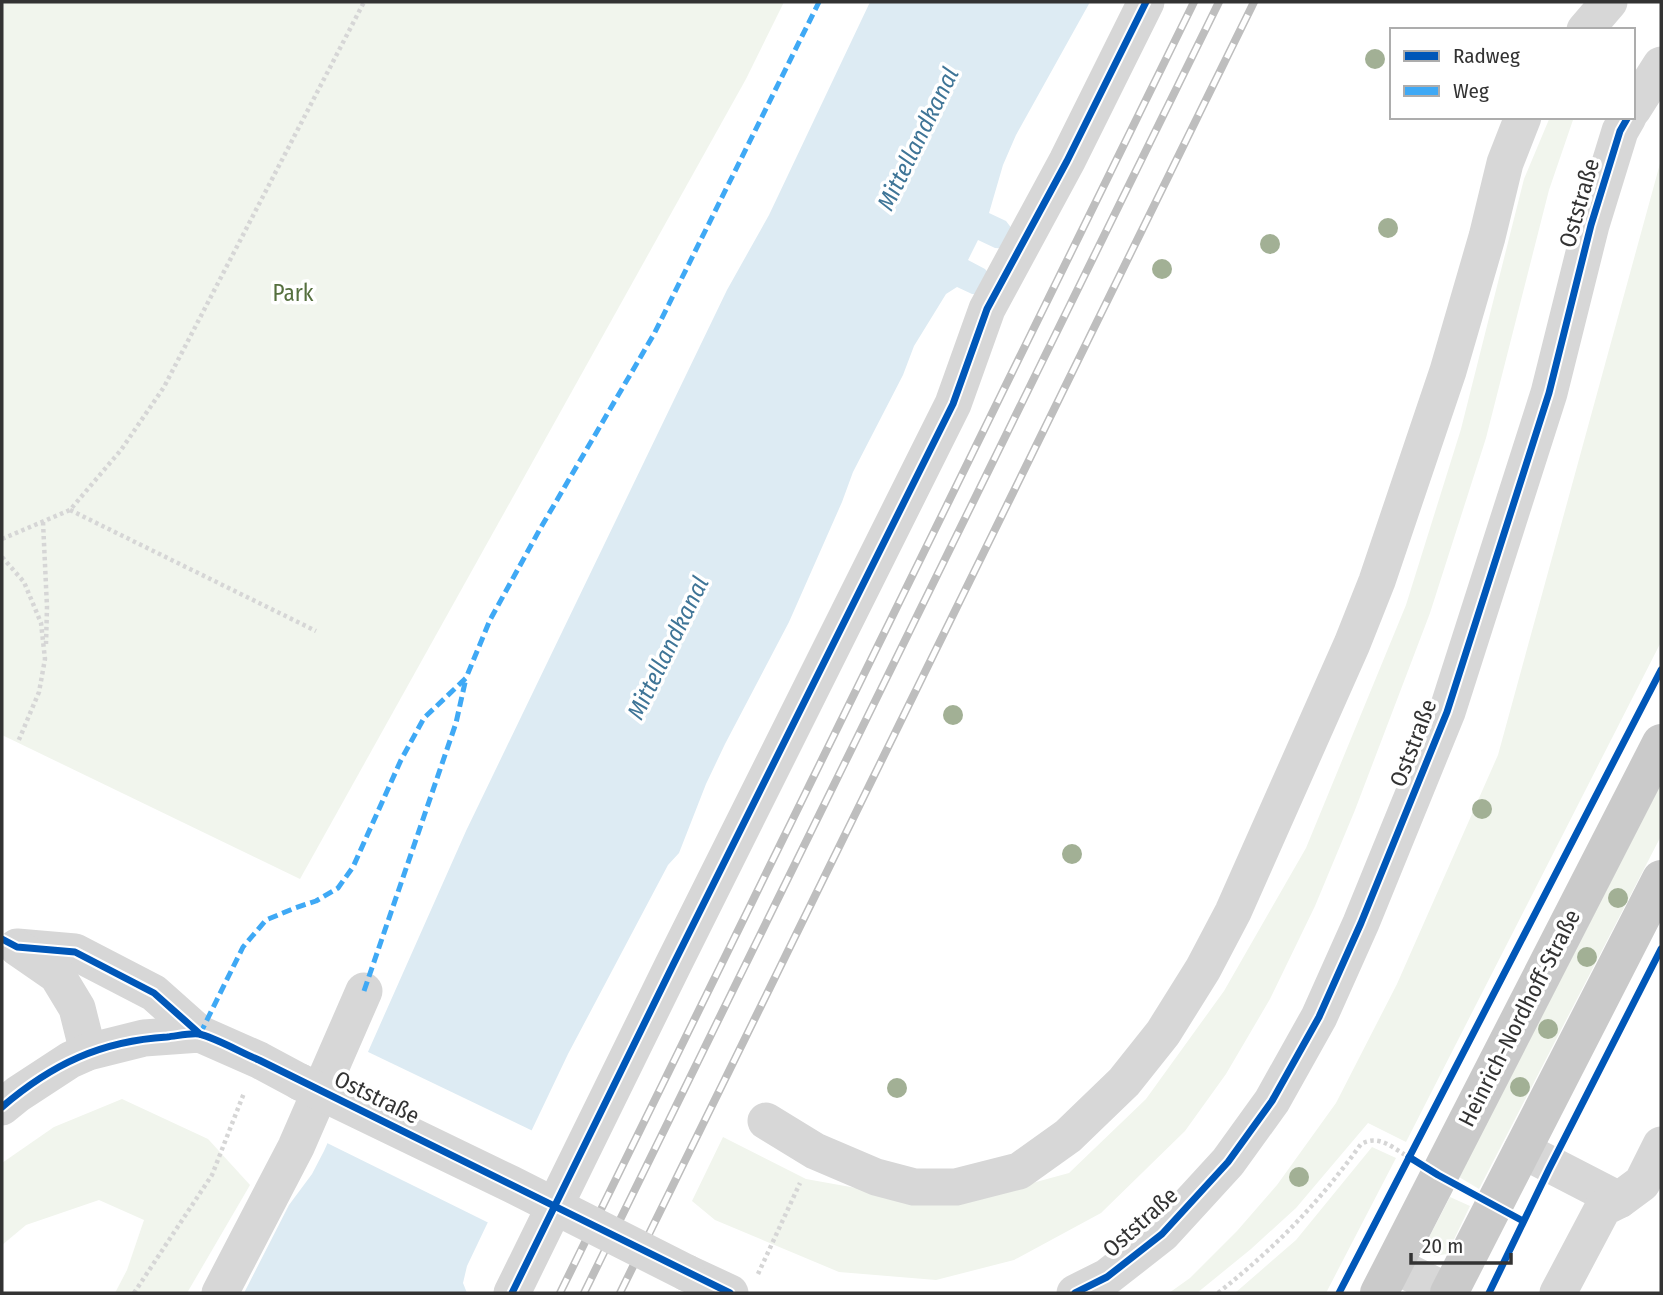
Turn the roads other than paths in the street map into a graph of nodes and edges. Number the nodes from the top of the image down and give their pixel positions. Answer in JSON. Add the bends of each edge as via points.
{"nodes":[{"id":1,"x":1146,"y":2,"type":"edge"},
{"id":2,"x":1650,"y":64,"type":"edge"},
{"id":3,"x":1635,"y":104,"type":"edge"},
{"id":4,"x":1522,"y":119,"type":"edge"},
{"id":5,"x":1627,"y":119,"type":"edge"},
{"id":6,"x":1661,"y":743,"type":"edge"},
{"id":7,"x":1661,"y":879,"type":"edge"},
{"id":8,"x":9,"y":943,"type":"edge"},
{"id":9,"x":364,"y":991,"type":"dead end"},
{"id":10,"x":200,"y":1034,"type":"junction"},
{"id":11,"x":88,"y":1052,"type":"junction"},
{"id":12,"x":2,"y":1107,"type":"edge"},
{"id":13,"x":766,"y":1122,"type":"dead end"},
{"id":14,"x":1661,"y":1145,"type":"edge"},
{"id":15,"x":1522,"y":1150,"type":"junction"},
{"id":16,"x":1619,"y":1200,"type":"junction"},
{"id":17,"x":1386,"y":1279,"type":"edge"},
{"id":18,"x":220,"y":1293,"type":"edge"},
{"id":19,"x":512,"y":1293,"type":"edge"},
{"id":20,"x":730,"y":1293,"type":"edge"},
{"id":21,"x":1075,"y":1293,"type":"edge"},
{"id":22,"x":1450,"y":1293,"type":"edge"},
{"id":23,"x":1558,"y":1293,"type":"edge"}],
"edges":[{"from":1,"to":19,"type":"street","via":[[987,309],[953,404]]},
{"from":2,"to":3,"type":"street"},
{"from":4,"to":13,"type":"street","via":[[1505,163],[1448,371],[1357,631],[1233,912],[1163,1033],[1124,1082],[1068,1136],[1019,1171],[956,1187],[914,1187],[876,1177],[815,1151]]},
{"from":5,"to":21,"type":"street","name":"Oststraße","via":[[1591,225],[1549,393],[1447,712],[1319,1017],[1272,1101],[1228,1162],[1162,1234],[1107,1277]]},
{"from":6,"to":17,"type":"main road","name":"Heinrich-Nordhoff-Straße"},
{"from":7,"to":15,"type":"main road"},
{"from":8,"to":10,"type":"street","via":[[75,953],[154,993]]},
{"from":8,"to":11,"type":"street","via":[[57,975],[77,1008]]},
{"from":9,"to":18,"type":"street","via":[[296,1147]]},
{"from":10,"to":11,"type":"street","name":"Oststraße","via":[[144,1038]]},
{"from":10,"to":20,"type":"street","name":"Oststraße","bridge":true},
{"from":11,"to":12,"type":"street","name":"Oststraße"},
{"from":14,"to":16,"type":"street","via":[[1642,1183]]},
{"from":15,"to":16,"type":"street"},
{"from":15,"to":22,"type":"main road"},
{"from":16,"to":23,"type":"street","via":[[1603,1208]]},
{"from":17,"to":22,"type":"street"}]}
